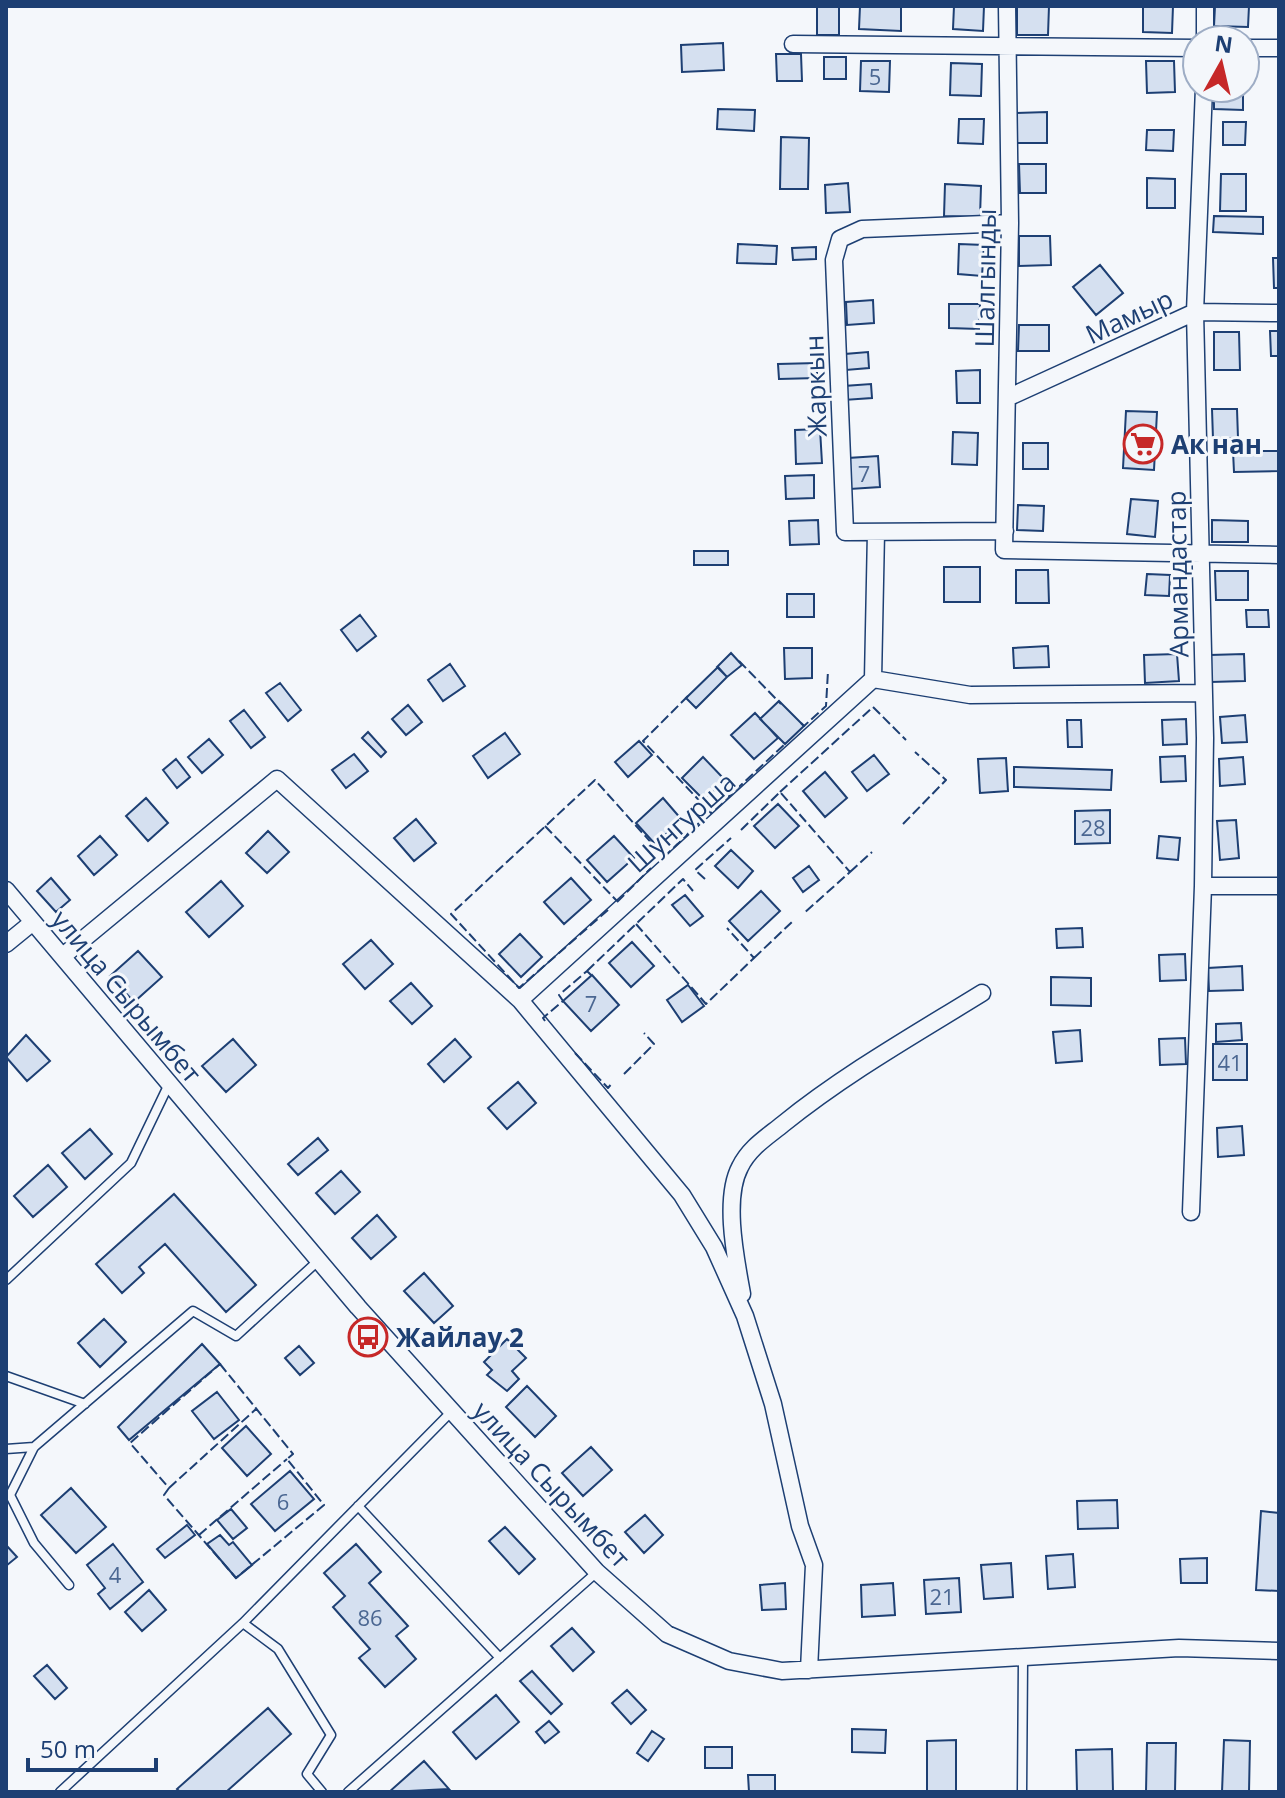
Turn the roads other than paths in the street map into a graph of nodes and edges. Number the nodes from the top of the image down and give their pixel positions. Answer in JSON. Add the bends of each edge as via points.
{"nodes":[{"id":1,"x":1007,"y":6,"type":"edge"},
{"id":2,"x":793,"y":44,"type":"dead end"},
{"id":3,"x":1008,"y":47,"type":"junction"},
{"id":4,"x":1181,"y":48,"type":"edge"},
{"id":5,"x":1203,"y":104,"type":"edge"},
{"id":6,"x":1010,"y":223,"type":"junction"},
{"id":7,"x":1195,"y":312,"type":"junction"},
{"id":8,"x":1279,"y":313,"type":"edge"},
{"id":9,"x":1007,"y":398,"type":"junction"},
{"id":10,"x":1005,"y":531,"type":"junction"},
{"id":11,"x":876,"y":532,"type":"junction"},
{"id":12,"x":1279,"y":555,"type":"edge"},
{"id":13,"x":1200,"y":556,"type":"junction"},
{"id":14,"x":873,"y":679,"type":"junction"},
{"id":15,"x":1204,"y":693,"type":"junction"},
{"id":16,"x":1203,"y":886,"type":"junction"},
{"id":17,"x":1279,"y":886,"type":"edge"},
{"id":18,"x":6,"y":890,"type":"edge"},
{"id":19,"x":33,"y":922,"type":"junction"},
{"id":20,"x":6,"y":944,"type":"edge"},
{"id":21,"x":63,"y":956,"type":"junction"},
{"id":22,"x":982,"y":993,"type":"dead end"},
{"id":23,"x":520,"y":1000,"type":"junction"},
{"id":24,"x":170,"y":1083,"type":"junction"},
{"id":25,"x":1191,"y":1212,"type":"dead end"},
{"id":26,"x":319,"y":1260,"type":"junction"},
{"id":27,"x":6,"y":1280,"type":"edge"},
{"id":28,"x":745,"y":1316,"type":"junction"},
{"id":29,"x":6,"y":1376,"type":"edge"},
{"id":30,"x":85,"y":1404,"type":"junction"},
{"id":31,"x":452,"y":1411,"type":"junction"},
{"id":32,"x":34,"y":1447,"type":"junction"},
{"id":33,"x":6,"y":1449,"type":"edge"},
{"id":34,"x":358,"y":1506,"type":"junction"},
{"id":35,"x":597,"y":1572,"type":"junction"},
{"id":36,"x":69,"y":1585,"type":"dead end"},
{"id":37,"x":243,"y":1623,"type":"junction"},
{"id":38,"x":1279,"y":1651,"type":"edge"},
{"id":39,"x":500,"y":1658,"type":"junction"},
{"id":40,"x":1023,"y":1660,"type":"junction"},
{"id":41,"x":809,"y":1670,"type":"junction"},
{"id":42,"x":60,"y":1792,"type":"edge"},
{"id":43,"x":322,"y":1792,"type":"edge"},
{"id":44,"x":348,"y":1792,"type":"edge"},
{"id":45,"x":1022,"y":1792,"type":"edge"}],
"edges":[{"from":1,"to":3,"type":"street","name":"Шалгынды"},
{"from":2,"to":3,"type":"street"},
{"from":3,"to":4,"type":"street"},
{"from":3,"to":6,"type":"street","name":"Шалгынды"},
{"from":5,"to":7,"type":"street","name":"Армандастар"},
{"from":6,"to":9,"type":"street","name":"Шалгынды"},
{"from":6,"to":11,"type":"street","name":"Жаркын","via":[[862,229],[840,239],[834,260],[845,532]]},
{"from":7,"to":8,"type":"street","name":"Мамыр"},
{"from":7,"to":9,"type":"street","name":"Мамыр"},
{"from":7,"to":13,"type":"street","name":"Армандастар"},
{"from":9,"to":10,"type":"street","name":"Шалгынды"},
{"from":10,"to":11,"type":"street"},
{"from":10,"to":13,"type":"street","name":"Шалгынды","via":[[1004,550]]},
{"from":11,"to":14,"type":"street"},
{"from":12,"to":13,"type":"street"},
{"from":13,"to":15,"type":"street","name":"Армандастар"},
{"from":14,"to":15,"type":"street","via":[[970,695]]},
{"from":14,"to":23,"type":"street","name":"Шунгурша"},
{"from":15,"to":16,"type":"street","name":"Армандастар"},
{"from":16,"to":17,"type":"street"},
{"from":16,"to":25,"type":"street","name":"Армандастар"},
{"from":18,"to":19,"type":"street","name":"улица Сырымбет"},
{"from":19,"to":20,"type":"street"},
{"from":19,"to":21,"type":"street","name":"улица Сырымбет"},
{"from":21,"to":23,"type":"street","via":[[277,779]]},
{"from":21,"to":24,"type":"street","name":"улица Сырымбет"},
{"from":22,"to":28,"type":"street","via":[[823,1092],[750,1150],[738,1169],[733,1237]]},
{"from":23,"to":28,"type":"street","via":[[682,1195],[714,1247]]},
{"from":24,"to":26,"type":"street","name":"улица Сырымбет"},
{"from":24,"to":27,"type":"lane","via":[[131,1163]]},
{"from":26,"to":30,"type":"lane","via":[[236,1336],[193,1311]]},
{"from":26,"to":31,"type":"street","name":"улица Сырымбет"},
{"from":28,"to":41,"type":"street","via":[[814,1565]]},
{"from":29,"to":30,"type":"lane"},
{"from":30,"to":32,"type":"lane"},
{"from":31,"to":34,"type":"lane"},
{"from":31,"to":35,"type":"street","name":"улица Сырымбет"},
{"from":32,"to":33,"type":"lane"},
{"from":32,"to":36,"type":"lane","via":[[10,1495],[34,1543]]},
{"from":34,"to":37,"type":"lane"},
{"from":34,"to":39,"type":"lane"},
{"from":35,"to":39,"type":"lane"},
{"from":35,"to":41,"type":"street","name":"улица Сырымбет","via":[[667,1634],[729,1661],[782,1671]]},
{"from":37,"to":42,"type":"lane"},
{"from":37,"to":43,"type":"lane","via":[[278,1649],[331,1735],[307,1774]]},
{"from":38,"to":40,"type":"street","name":"улица Сырымбет","via":[[1179,1648]]},
{"from":39,"to":44,"type":"lane"},
{"from":40,"to":41,"type":"street","name":"улица Сырымбет"},
{"from":40,"to":45,"type":"lane"}]}
